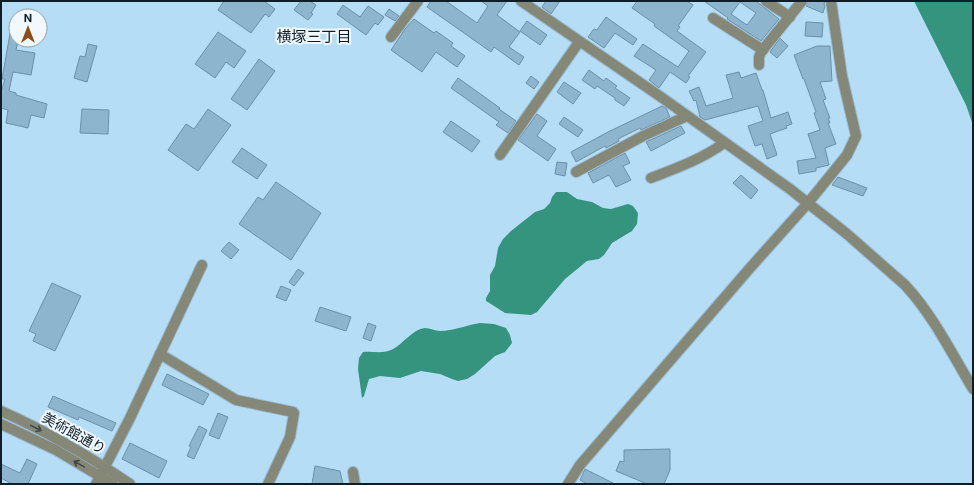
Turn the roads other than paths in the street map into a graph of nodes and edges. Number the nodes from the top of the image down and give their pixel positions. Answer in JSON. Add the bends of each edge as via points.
{"nodes":[{"id":1,"x":418,"y":1,"type":"edge"},
{"id":2,"x":521,"y":1,"type":"edge"},
{"id":3,"x":766,"y":1,"type":"edge"},
{"id":4,"x":802,"y":1,"type":"edge"},
{"id":5,"x":831,"y":1,"type":"edge"},
{"id":6,"x":790,"y":17,"type":"junction"},
{"id":7,"x":713,"y":18,"type":"dead end"},
{"id":8,"x":391,"y":37,"type":"dead end"},
{"id":9,"x":579,"y":42,"type":"junction"},
{"id":10,"x":763,"y":50,"type":"junction"},
{"id":11,"x":759,"y":65,"type":"dead end"},
{"id":12,"x":687,"y":116,"type":"junction"},
{"id":13,"x":724,"y":142,"type":"junction"},
{"id":14,"x":500,"y":155,"type":"dead end"},
{"id":15,"x":576,"y":172,"type":"dead end"},
{"id":16,"x":651,"y":178,"type":"dead end"},
{"id":17,"x":808,"y":203,"type":"junction"},
{"id":18,"x":202,"y":265,"type":"dead end"},
{"id":19,"x":160,"y":354,"type":"junction"},
{"id":20,"x":973,"y":389,"type":"edge"},
{"id":21,"x":1,"y":411,"type":"edge"},
{"id":22,"x":1,"y":424,"type":"edge"},
{"id":23,"x":353,"y":472,"type":"dead end"},
{"id":24,"x":101,"y":476,"type":"edge"},
{"id":25,"x":113,"y":484,"type":"edge"},
{"id":26,"x":130,"y":484,"type":"edge"},
{"id":27,"x":268,"y":484,"type":"edge"},
{"id":28,"x":355,"y":484,"type":"edge"},
{"id":29,"x":568,"y":484,"type":"edge"}],
"edges":[{"from":1,"to":8,"type":"street"},
{"from":2,"to":9,"type":"street"},
{"from":3,"to":6,"type":"street"},
{"from":4,"to":6,"type":"street"},
{"from":5,"to":17,"type":"street","via":[[842,76],[856,136],[848,155]]},
{"from":6,"to":10,"type":"street"},
{"from":7,"to":10,"type":"street"},
{"from":9,"to":12,"type":"street"},
{"from":9,"to":14,"type":"street"},
{"from":10,"to":11,"type":"street","via":[[759,56]]},
{"from":12,"to":13,"type":"street"},
{"from":12,"to":15,"type":"street"},
{"from":13,"to":16,"type":"street","via":[[693,161]]},
{"from":13,"to":17,"type":"street"},
{"from":17,"to":20,"type":"street","via":[[914,294]]},
{"from":17,"to":29,"type":"street","via":[[580,465]]},
{"from":18,"to":19,"type":"street"},
{"from":19,"to":24,"type":"street"},
{"from":19,"to":27,"type":"street","via":[[236,400],[293,412],[290,437]]},
{"from":21,"to":24,"type":"street","name":"美術館通り","one_way":true,"via":[[42,430]]},
{"from":24,"to":22,"type":"street","name":"美術館通り","one_way":true,"via":[[56,450]]},
{"from":23,"to":28,"type":"street"},
{"from":24,"to":25,"type":"street","name":"美術館通り"},
{"from":24,"to":26,"type":"street","name":"美術館通り"}]}
